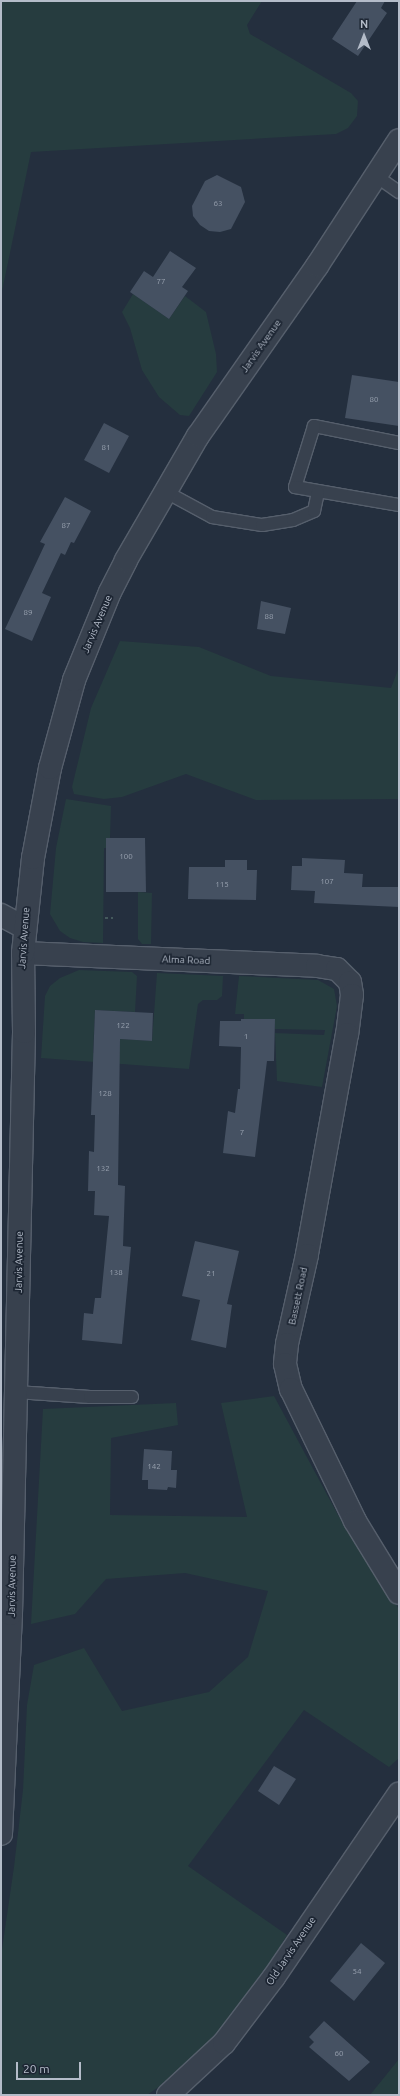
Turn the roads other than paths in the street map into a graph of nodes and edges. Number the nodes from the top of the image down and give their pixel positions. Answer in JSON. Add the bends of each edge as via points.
{"nodes":[{"id":1,"x":399,"y":140,"type":"edge"},
{"id":2,"x":376,"y":176,"type":"junction"},
{"id":3,"x":399,"y":192,"type":"edge"},
{"id":4,"x":399,"y":443,"type":"edge"},
{"id":5,"x":166,"y":492,"type":"junction"},
{"id":6,"x":318,"y":492,"type":"junction"},
{"id":7,"x":399,"y":505,"type":"edge"},
{"id":8,"x":1,"y":915,"type":"edge"},
{"id":9,"x":24,"y":926,"type":"junction"},
{"id":10,"x":22,"y":953,"type":"junction"},
{"id":11,"x":346,"y":977,"type":"joint"},
{"id":12,"x":16,"y":1392,"type":"junction"},
{"id":13,"x":132,"y":1397,"type":"dead end"},
{"id":14,"x":399,"y":1593,"type":"edge"},
{"id":15,"x":399,"y":1794,"type":"edge"},
{"id":16,"x":1,"y":1834,"type":"edge"},
{"id":17,"x":168,"y":2095,"type":"edge"}],
"edges":[{"from":1,"to":2,"type":"street","name":"Jarvis Avenue"},
{"from":2,"to":3,"type":"lane"},
{"from":2,"to":5,"type":"street","name":"Jarvis Avenue","via":[[317,266],[198,436]]},
{"from":4,"to":6,"type":"lane","via":[[314,426],[295,487]]},
{"from":5,"to":6,"type":"lane","via":[[212,517],[262,525],[292,520],[314,511]]},
{"from":5,"to":9,"type":"street","name":"Jarvis Avenue","via":[[110,592],[74,680],[43,798]]},
{"from":6,"to":7,"type":"lane"},
{"from":8,"to":9,"type":"street"},
{"from":9,"to":10,"type":"street","name":"Jarvis Avenue"},
{"from":10,"to":11,"type":"street","name":"Alma Road","via":[[317,966],[337,969]]},
{"from":10,"to":12,"type":"street","name":"Jarvis Avenue","via":[[24,1039]]},
{"from":11,"to":14,"type":"street","name":"Bassett Road","via":[[351,988],[350,1011],[285,1364],[291,1389],[355,1521]]},
{"from":12,"to":13,"type":"lane","via":[[84,1397]]},
{"from":12,"to":16,"type":"street","name":"Jarvis Avenue","via":[[9,1706]]},
{"from":15,"to":17,"type":"street","name":"Old Jarvis Avenue","via":[[274,1977],[224,2043]]}]}
